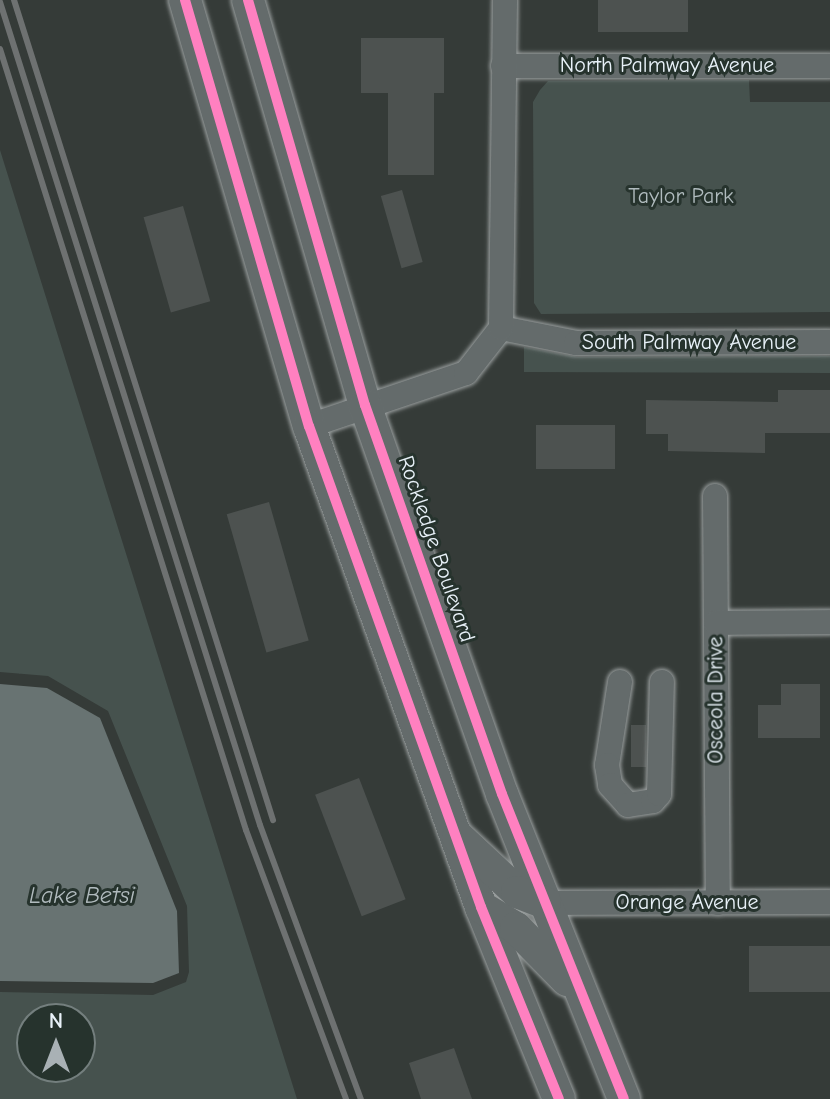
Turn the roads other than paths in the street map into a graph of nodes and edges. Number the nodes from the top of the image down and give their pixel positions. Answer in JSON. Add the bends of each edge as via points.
{"nodes":[{"id":1,"x":185,"y":0,"type":"edge"},
{"id":2,"x":248,"y":0,"type":"edge"},
{"id":3,"x":505,"y":0,"type":"edge"},
{"id":4,"x":503,"y":66,"type":"junction"},
{"id":5,"x":830,"y":66,"type":"edge"},
{"id":6,"x":504,"y":317,"type":"junction"},
{"id":7,"x":830,"y":342,"type":"edge"},
{"id":8,"x":365,"y":405,"type":"junction"},
{"id":9,"x":309,"y":426,"type":"junction"},
{"id":10,"x":715,"y":496,"type":"dead end"},
{"id":11,"x":830,"y":622,"type":"edge"},
{"id":12,"x":716,"y":623,"type":"junction"},
{"id":13,"x":620,"y":682,"type":"dead end"},
{"id":14,"x":662,"y":682,"type":"dead end"},
{"id":15,"x":453,"y":832,"type":"junction"},
{"id":16,"x":830,"y":902,"type":"edge"},
{"id":17,"x":545,"y":903,"type":"junction"},
{"id":18,"x":718,"y":903,"type":"junction"},
{"id":19,"x":481,"y":907,"type":"junction"},
{"id":20,"x":582,"y":998,"type":"junction"},
{"id":21,"x":559,"y":1099,"type":"edge"},
{"id":22,"x":624,"y":1099,"type":"edge"}],
"edges":[{"from":1,"to":9,"type":"main road"},
{"from":2,"to":8,"type":"main road","name":"Rockledge Boulevard"},
{"from":3,"to":4,"type":"street"},
{"from":4,"to":5,"type":"street","name":"North Palmway Avenue"},
{"from":4,"to":6,"type":"street"},
{"from":6,"to":7,"type":"street","name":"South Palmway Avenue","via":[[576,343]]},
{"from":6,"to":8,"type":"street","via":[[466,373]]},
{"from":8,"to":9,"type":"street"},
{"from":8,"to":17,"type":"main road","name":"Rockledge Boulevard","via":[[458,675]]},
{"from":9,"to":15,"type":"main road"},
{"from":10,"to":12,"type":"street","name":"Osceola Drive"},
{"from":11,"to":12,"type":"street"},
{"from":12,"to":18,"type":"street","name":"Osceola Drive"},
{"from":13,"to":14,"type":"street","via":[[607,765],[610,785],[628,805],[653,801],[659,794]]},
{"from":15,"to":17,"type":"main road","via":[[517,892]]},
{"from":15,"to":19,"type":"main road"},
{"from":16,"to":18,"type":"street","name":"Orange Avenue"},
{"from":17,"to":18,"type":"street","name":"Orange Avenue"},
{"from":17,"to":20,"type":"main road","name":"Rockledge Boulevard"},
{"from":19,"to":20,"type":"main road","via":[[527,937]]},
{"from":19,"to":21,"type":"main road"},
{"from":20,"to":22,"type":"main road","name":"Rockledge Boulevard"}]}
